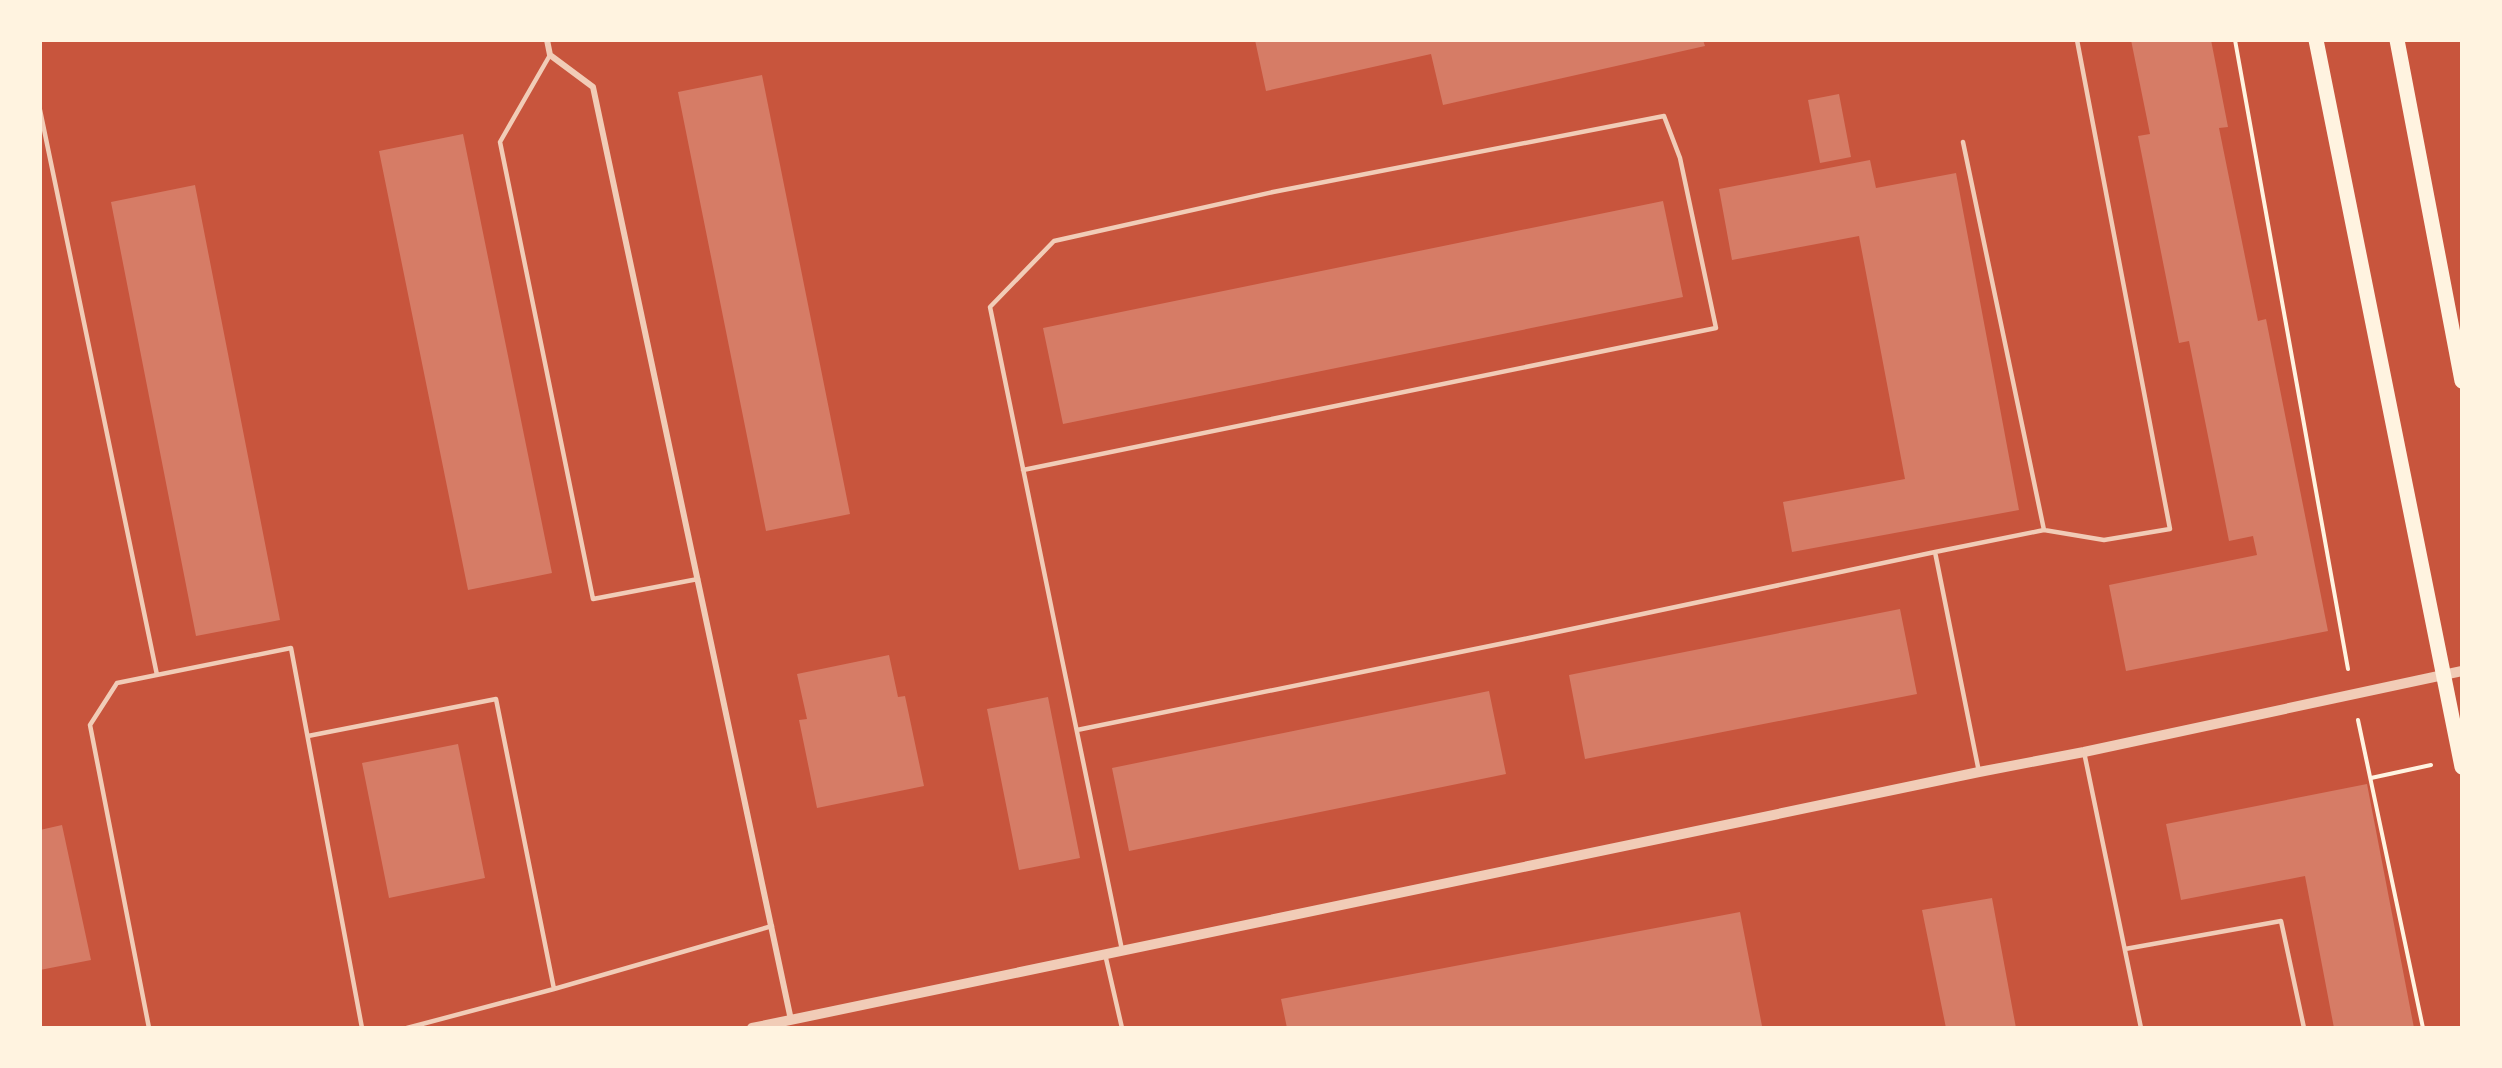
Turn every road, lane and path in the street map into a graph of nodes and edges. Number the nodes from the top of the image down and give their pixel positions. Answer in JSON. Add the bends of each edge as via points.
{"nodes":[{"id":1,"x":547,"y":40,"type":"edge"},
{"id":2,"x":2077,"y":40,"type":"edge"},
{"id":3,"x":2235,"y":40,"type":"edge"},
{"id":4,"x":2316,"y":40,"type":"edge"},
{"id":5,"x":2397,"y":40,"type":"edge"},
{"id":6,"x":550,"y":55,"type":"junction"},
{"id":7,"x":40,"y":110,"type":"edge"},
{"id":8,"x":1964,"y":142,"type":"dead end"},
{"id":9,"x":2462,"y":381,"type":"edge"},
{"id":10,"x":1023,"y":470,"type":"junction"},
{"id":11,"x":2044,"y":530,"type":"junction"},
{"id":12,"x":1935,"y":552,"type":"junction"},
{"id":13,"x":698,"y":579,"type":"junction"},
{"id":14,"x":2462,"y":671,"type":"edge"},
{"id":15,"x":157,"y":675,"type":"junction"},
{"id":16,"x":2443,"y":675,"type":"junction"},
{"id":17,"x":2353,"y":694,"type":"junction"},
{"id":18,"x":1077,"y":730,"type":"junction"},
{"id":19,"x":308,"y":736,"type":"junction"},
{"id":20,"x":2084,"y":752,"type":"junction"},
{"id":21,"x":2461,"y":763,"type":"edge"},
{"id":22,"x":1979,"y":772,"type":"junction"},
{"id":23,"x":2371,"y":778,"type":"junction"},
{"id":24,"x":772,"y":926,"type":"junction"},
{"id":25,"x":2125,"y":949,"type":"junction"},
{"id":26,"x":1122,"y":950,"type":"junction"},
{"id":27,"x":1105,"y":954,"type":"junction"},
{"id":28,"x":554,"y":989,"type":"junction"},
{"id":29,"x":791,"y":1020,"type":"junction"},
{"id":30,"x":149,"y":1028,"type":"edge"},
{"id":31,"x":362,"y":1028,"type":"edge"},
{"id":32,"x":407,"y":1028,"type":"edge"},
{"id":33,"x":752,"y":1028,"type":"edge"},
{"id":34,"x":1122,"y":1028,"type":"edge"},
{"id":35,"x":2141,"y":1028,"type":"edge"},
{"id":36,"x":2304,"y":1028,"type":"edge"},
{"id":37,"x":2423,"y":1028,"type":"edge"}],
"edges":[{"from":1,"to":6,"type":"street"},
{"from":2,"to":11,"type":"lane","via":[[2170,529],[2104,540]]},
{"from":3,"to":17,"type":"path"},
{"from":4,"to":16,"type":"main road"},
{"from":5,"to":9,"type":"main road"},
{"from":6,"to":13,"type":"street","via":[[593,87]]},
{"from":6,"to":13,"type":"lane","via":[[500,142],[593,599]]},
{"from":7,"to":15,"type":"lane"},
{"from":8,"to":11,"type":"lane"},
{"from":10,"to":10,"type":"lane","via":[[990,307],[1054,242],[1273,192],[1664,117],[1680,158],[1716,328]]},
{"from":10,"to":18,"type":"lane"},
{"from":11,"to":12,"type":"lane"},
{"from":12,"to":18,"type":"lane"},
{"from":12,"to":22,"type":"lane"},
{"from":13,"to":24,"type":"street"},
{"from":14,"to":16,"type":"street"},
{"from":15,"to":19,"type":"lane","via":[[291,648]]},
{"from":15,"to":30,"type":"lane","via":[[117,683],[90,725]]},
{"from":16,"to":17,"type":"street"},
{"from":16,"to":21,"type":"main road"},
{"from":17,"to":20,"type":"street"},
{"from":17,"to":23,"type":"path"},
{"from":18,"to":26,"type":"lane"},
{"from":19,"to":28,"type":"lane","via":[[496,699]]},
{"from":19,"to":31,"type":"lane"},
{"from":20,"to":22,"type":"street"},
{"from":20,"to":25,"type":"lane"},
{"from":21,"to":23,"type":"path"},
{"from":22,"to":26,"type":"street"},
{"from":23,"to":37,"type":"path"},
{"from":24,"to":28,"type":"lane"},
{"from":24,"to":29,"type":"street"},
{"from":25,"to":35,"type":"lane"},
{"from":25,"to":36,"type":"lane","via":[[2281,921]]},
{"from":26,"to":27,"type":"street"},
{"from":27,"to":29,"type":"street"},
{"from":27,"to":34,"type":"lane"},
{"from":28,"to":32,"type":"lane"},
{"from":29,"to":33,"type":"street"}]}
